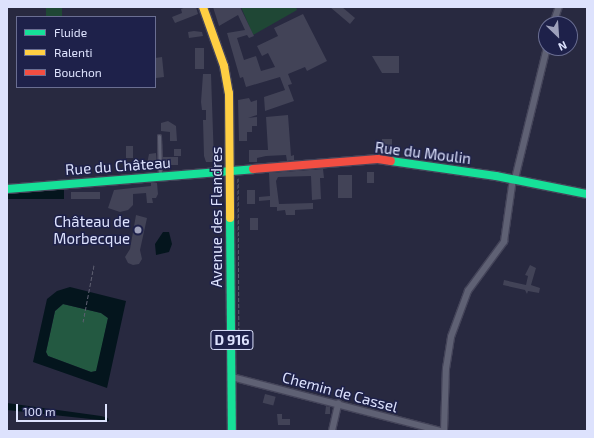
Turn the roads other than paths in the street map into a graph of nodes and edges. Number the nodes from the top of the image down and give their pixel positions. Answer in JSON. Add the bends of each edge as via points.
{"nodes":[{"id":1,"x":203,"y":7,"type":"edge"},
{"id":2,"x":545,"y":56,"type":"edge"},
{"id":3,"x":159,"y":136,"type":"dead end"},
{"id":4,"x":234,"y":171,"type":"junction"},
{"id":5,"x":160,"y":177,"type":"junction"},
{"id":6,"x":514,"y":179,"type":"junction"},
{"id":7,"x":7,"y":189,"type":"edge"},
{"id":8,"x":587,"y":194,"type":"edge"},
{"id":9,"x":232,"y":377,"type":"junction"},
{"id":10,"x":338,"y":404,"type":"junction"},
{"id":11,"x":232,"y":431,"type":"edge"},
{"id":12,"x":332,"y":431,"type":"edge"},
{"id":13,"x":441,"y":431,"type":"edge"},
{"id":14,"x":444,"y":431,"type":"edge"}],
"edges":[{"from":1,"to":4,"type":"street","name":"Avenue des Flandres","number":"D 916","via":[[227,80]]},
{"from":2,"to":6,"type":"street"},
{"from":3,"to":5,"type":"lane"},
{"from":4,"to":5,"type":"street","name":"Rue du Château"},
{"from":4,"to":6,"type":"street","name":"Rue du Moulin","via":[[378,159]]},
{"from":4,"to":9,"type":"street","name":"Avenue des Flandres","number":"D 916"},
{"from":5,"to":7,"type":"street","name":"Rue du Château"},
{"from":6,"to":8,"type":"street","name":"Rue du Moulin"},
{"from":6,"to":14,"type":"street","via":[[504,242],[468,291],[451,336],[447,363]]},
{"from":9,"to":10,"type":"street","name":"Chemin de Cassel"},
{"from":9,"to":11,"type":"street","name":"Avenue des Flandres","number":"D 916"},
{"from":10,"to":12,"type":"street"},
{"from":10,"to":13,"type":"street","name":"Chemin de Cassel"}]}
